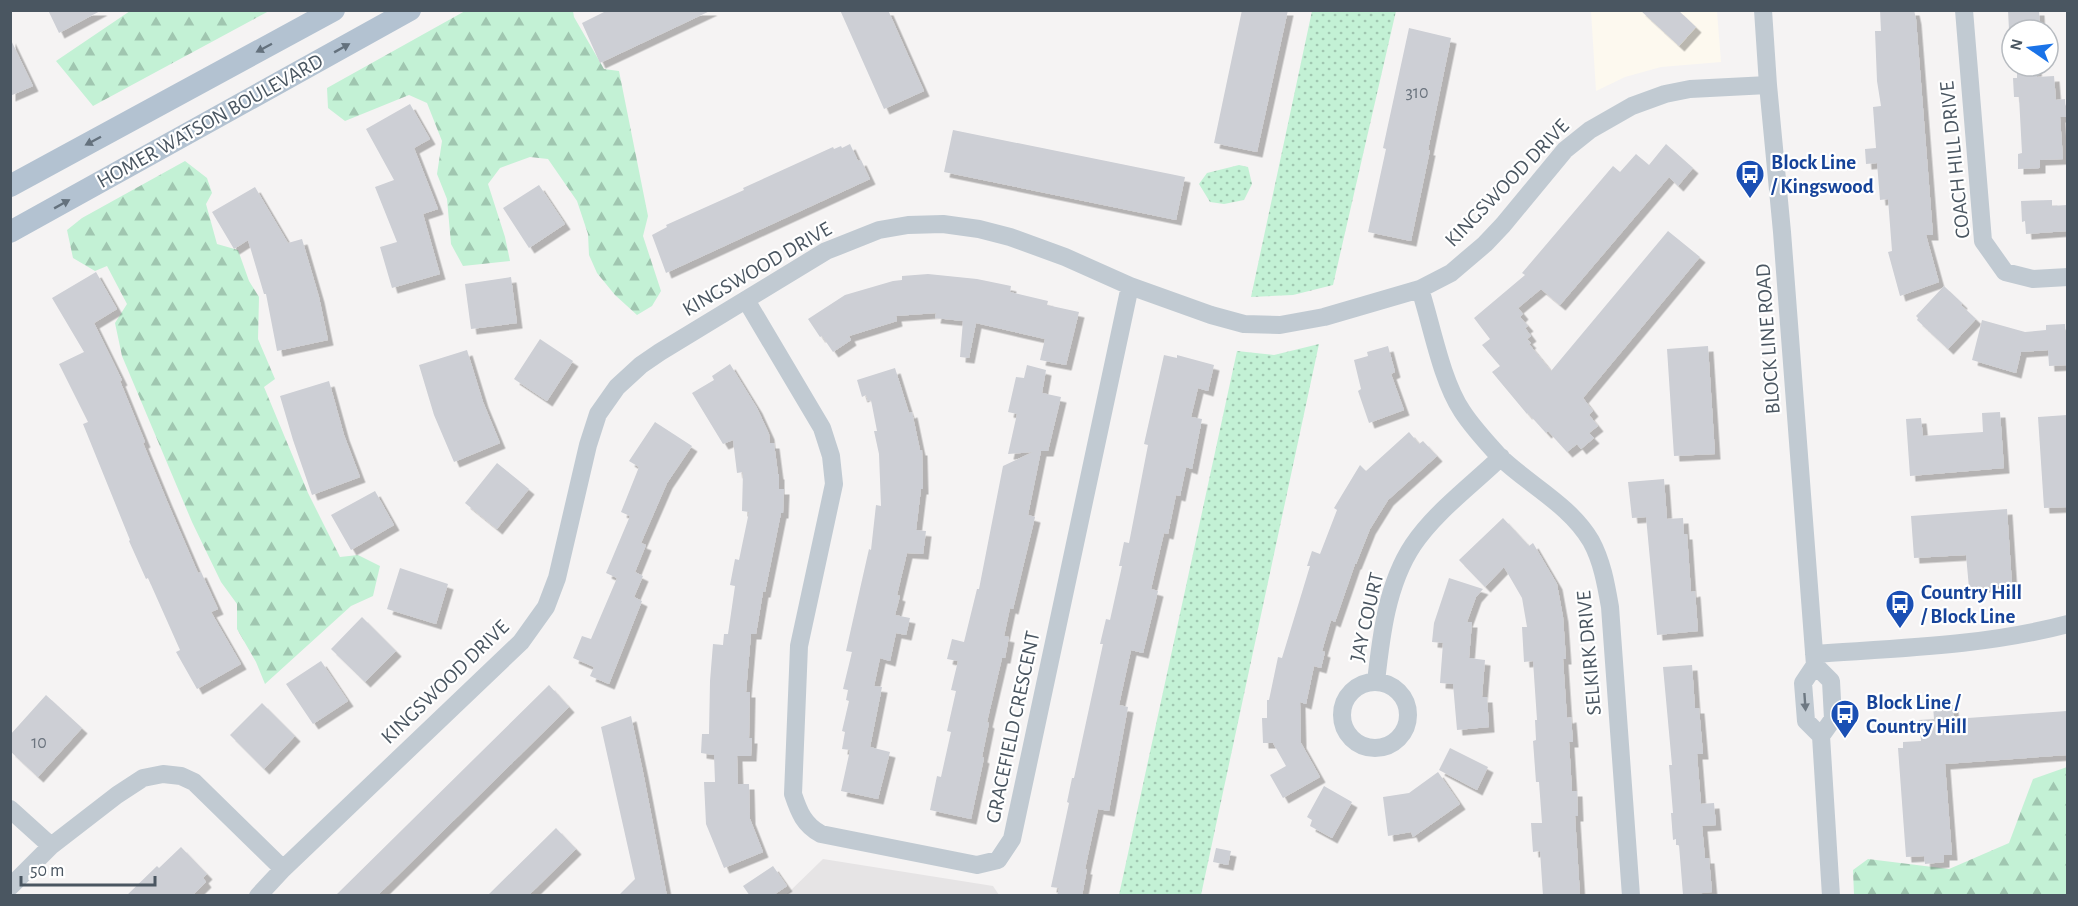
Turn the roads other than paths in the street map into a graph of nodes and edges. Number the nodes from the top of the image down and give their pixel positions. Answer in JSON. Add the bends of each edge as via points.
{"nodes":[{"id":1,"x":334,"y":10,"type":"edge"},
{"id":2,"x":410,"y":10,"type":"edge"},
{"id":3,"x":1763,"y":10,"type":"edge"},
{"id":4,"x":1964,"y":10,"type":"edge"},
{"id":5,"x":1768,"y":85,"type":"junction"},
{"id":6,"x":10,"y":186,"type":"edge"},
{"id":7,"x":10,"y":232,"type":"edge"},
{"id":8,"x":2067,"y":277,"type":"edge"},
{"id":9,"x":1130,"y":286,"type":"junction"},
{"id":10,"x":1420,"y":290,"type":"junction"},
{"id":11,"x":746,"y":300,"type":"junction"},
{"id":12,"x":1501,"y":457,"type":"junction"},
{"id":13,"x":2067,"y":624,"type":"edge"},
{"id":14,"x":1815,"y":659,"type":"junction"},
{"id":15,"x":1376,"y":682,"type":"dead end"},
{"id":16,"x":1821,"y":736,"type":"junction"},
{"id":17,"x":10,"y":809,"type":"edge"},
{"id":18,"x":51,"y":846,"type":"junction"},
{"id":19,"x":283,"y":869,"type":"junction"},
{"id":20,"x":10,"y":887,"type":"edge"},
{"id":21,"x":258,"y":896,"type":"edge"},
{"id":22,"x":1631,"y":896,"type":"edge"},
{"id":23,"x":1831,"y":896,"type":"edge"}],
"edges":[{"from":1,"to":6,"type":"main road","name":"HOMER WATSON BOULEVARD","one_way":true},
{"from":7,"to":2,"type":"main road","name":"HOMER WATSON BOULEVARD","one_way":true},
{"from":3,"to":5,"type":"street","name":"BLOCK LINE ROAD"},
{"from":4,"to":8,"type":"street","name":"COACH HILL DRIVE","via":[[1983,242],[2005,272],[2033,279]]},
{"from":5,"to":10,"type":"street","name":"KINGSWOOD DRIVE","via":[[1665,94],[1632,106],[1590,130],[1565,150],[1485,244],[1451,273]]},
{"from":5,"to":14,"type":"street","name":"BLOCK LINE ROAD"},
{"from":9,"to":10,"type":"street","name":"KINGSWOOD DRIVE","via":[[1211,315],[1262,326],[1324,317]]},
{"from":9,"to":11,"type":"street","name":"KINGSWOOD DRIVE","via":[[1010,237],[943,224],[909,225],[879,230],[826,251]]},
{"from":9,"to":11,"type":"street","name":"GRACEFIELD CRESCENT","via":[[1012,839],[998,860],[977,865],[821,834],[811,829],[800,815],[793,794],[799,646],[834,484],[822,428]]},
{"from":10,"to":12,"type":"street","name":"SELKIRK DRIVE","via":[[1445,375],[1461,411]]},
{"from":11,"to":19,"type":"street","name":"KINGSWOOD DRIVE","via":[[640,365],[617,387],[598,414],[557,578],[546,607],[521,642]]},
{"from":12,"to":15,"type":"street","name":"JAY COURT","via":[[1413,545],[1390,598]]},
{"from":12,"to":22,"type":"street","name":"SELKIRK DRIVE","via":[[1584,531],[1605,576]]},
{"from":13,"to":14,"type":"street","via":[[1994,639]]},
{"from":14,"to":16,"type":"street","name":"BLOCK LINE ROAD","via":[[1831,681],[1833,719]]},
{"from":14,"to":16,"type":"street","name":"BLOCK LINE ROAD","one_way":true,"via":[[1803,682],[1806,721]]},
{"from":16,"to":23,"type":"street","name":"BLOCK LINE ROAD"},
{"from":17,"to":18,"type":"street"},
{"from":18,"to":19,"type":"street","via":[[143,778],[163,774],[194,782]]},
{"from":18,"to":20,"type":"street"},
{"from":19,"to":21,"type":"street","name":"KINGSWOOD DRIVE"}]}
